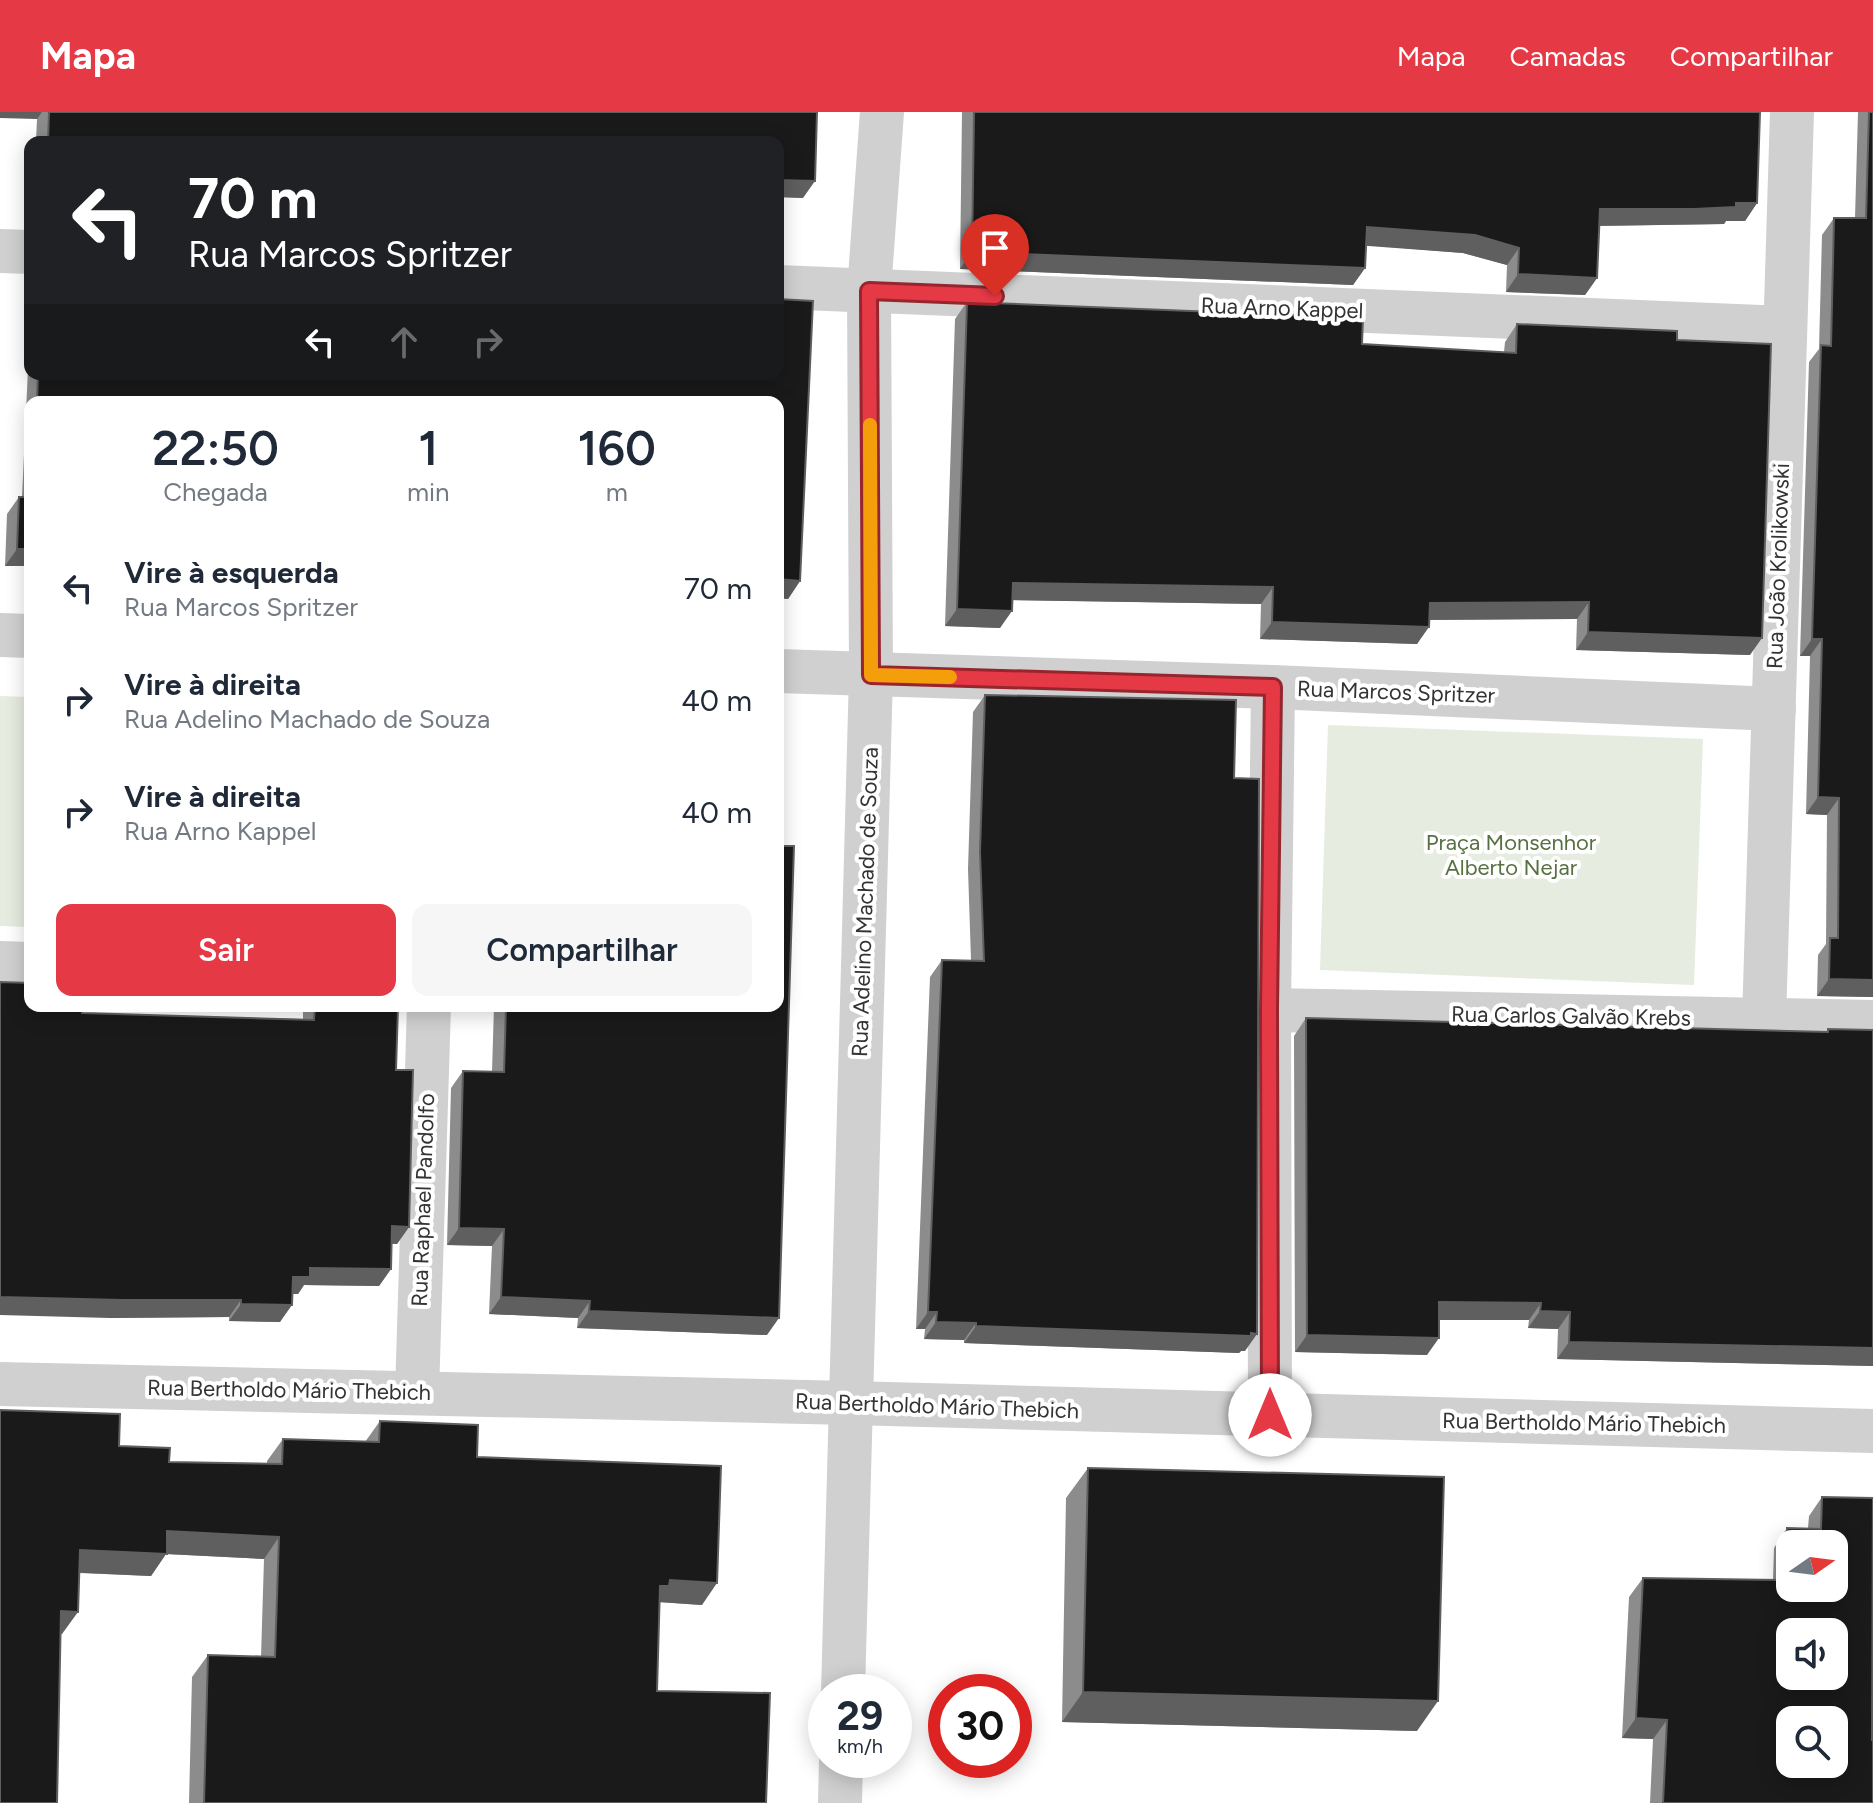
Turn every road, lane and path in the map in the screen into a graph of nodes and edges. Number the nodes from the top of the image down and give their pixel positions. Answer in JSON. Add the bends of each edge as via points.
{"nodes":[{"id":1,"x":882,"y":112,"type":"edge"},
{"id":2,"x":1792,"y":112,"type":"edge"},
{"id":3,"x":0,"y":251,"type":"edge"},
{"id":4,"x":24,"y":252,"type":"edge"},
{"id":5,"x":784,"y":287,"type":"edge"},
{"id":6,"x":869,"y":291,"type":"junction"},
{"id":7,"x":1785,"y":328,"type":"junction"},
{"id":8,"x":0,"y":635,"type":"edge"},
{"id":9,"x":24,"y":636,"type":"edge"},
{"id":10,"x":784,"y":671,"type":"edge"},
{"id":11,"x":871,"y":675,"type":"junction"},
{"id":12,"x":1273,"y":687,"type":"junction"},
{"id":13,"x":1774,"y":709,"type":"junction"},
{"id":14,"x":0,"y":963,"type":"edge"},
{"id":15,"x":24,"y":964,"type":"edge"},
{"id":16,"x":1269,"y":1010,"type":"junction"},
{"id":17,"x":429,"y":1012,"type":"edge"},
{"id":18,"x":1764,"y":1020,"type":"junction"},
{"id":19,"x":1873,"y":1022,"type":"edge"},
{"id":20,"x":0,"y":1384,"type":"edge"},
{"id":21,"x":417,"y":1393,"type":"junction"},
{"id":22,"x":851,"y":1403,"type":"junction"},
{"id":23,"x":1270,"y":1415,"type":"junction"},
{"id":24,"x":1873,"y":1431,"type":"edge"},
{"id":25,"x":843,"y":1674,"type":"edge"},
{"id":26,"x":841,"y":1778,"type":"edge"},
{"id":27,"x":840,"y":1803,"type":"edge"}],
"edges":[{"from":1,"to":6,"type":"street","name":"Rua Adelino Machado de Souza"},
{"from":2,"to":7,"type":"street","name":"Rua João Krolikowski"},
{"from":3,"to":4,"type":"street"},
{"from":5,"to":6,"type":"street","name":"Rua Arno Kappel"},
{"from":6,"to":7,"type":"street","name":"Rua Arno Kappel"},
{"from":6,"to":11,"type":"street","name":"Rua Adelino Machado de Souza"},
{"from":7,"to":13,"type":"street","name":"Rua João Krolikowski"},
{"from":8,"to":9,"type":"street"},
{"from":10,"to":11,"type":"street","name":"Rua Marcos Spritzer"},
{"from":11,"to":12,"type":"street","name":"Rua Marcos Spritzer"},
{"from":11,"to":22,"type":"street","name":"Rua Adelino Machado de Souza"},
{"from":12,"to":13,"type":"street","name":"Rua Marcos Spritzer"},
{"from":12,"to":16,"type":"street"},
{"from":13,"to":18,"type":"street","name":"Rua João Krolikowski"},
{"from":14,"to":15,"type":"street"},
{"from":16,"to":18,"type":"street","name":"Rua Carlos Galvão Krebs"},
{"from":16,"to":23,"type":"street"},
{"from":17,"to":21,"type":"street","name":"Rua Raphael Pandolfo"},
{"from":18,"to":19,"type":"street","name":"Rua Carlos Galvão Krebs"},
{"from":20,"to":21,"type":"street","name":"Rua Bertholdo Mário Thebich"},
{"from":21,"to":22,"type":"street","name":"Rua Bertholdo Mário Thebich"},
{"from":22,"to":23,"type":"street","name":"Rua Bertholdo Mário Thebich"},
{"from":22,"to":25,"type":"street","name":"Rua Adelino Machado de Souza"},
{"from":23,"to":24,"type":"street","name":"Rua Bertholdo Mário Thebich"},
{"from":26,"to":27,"type":"street"}]}
